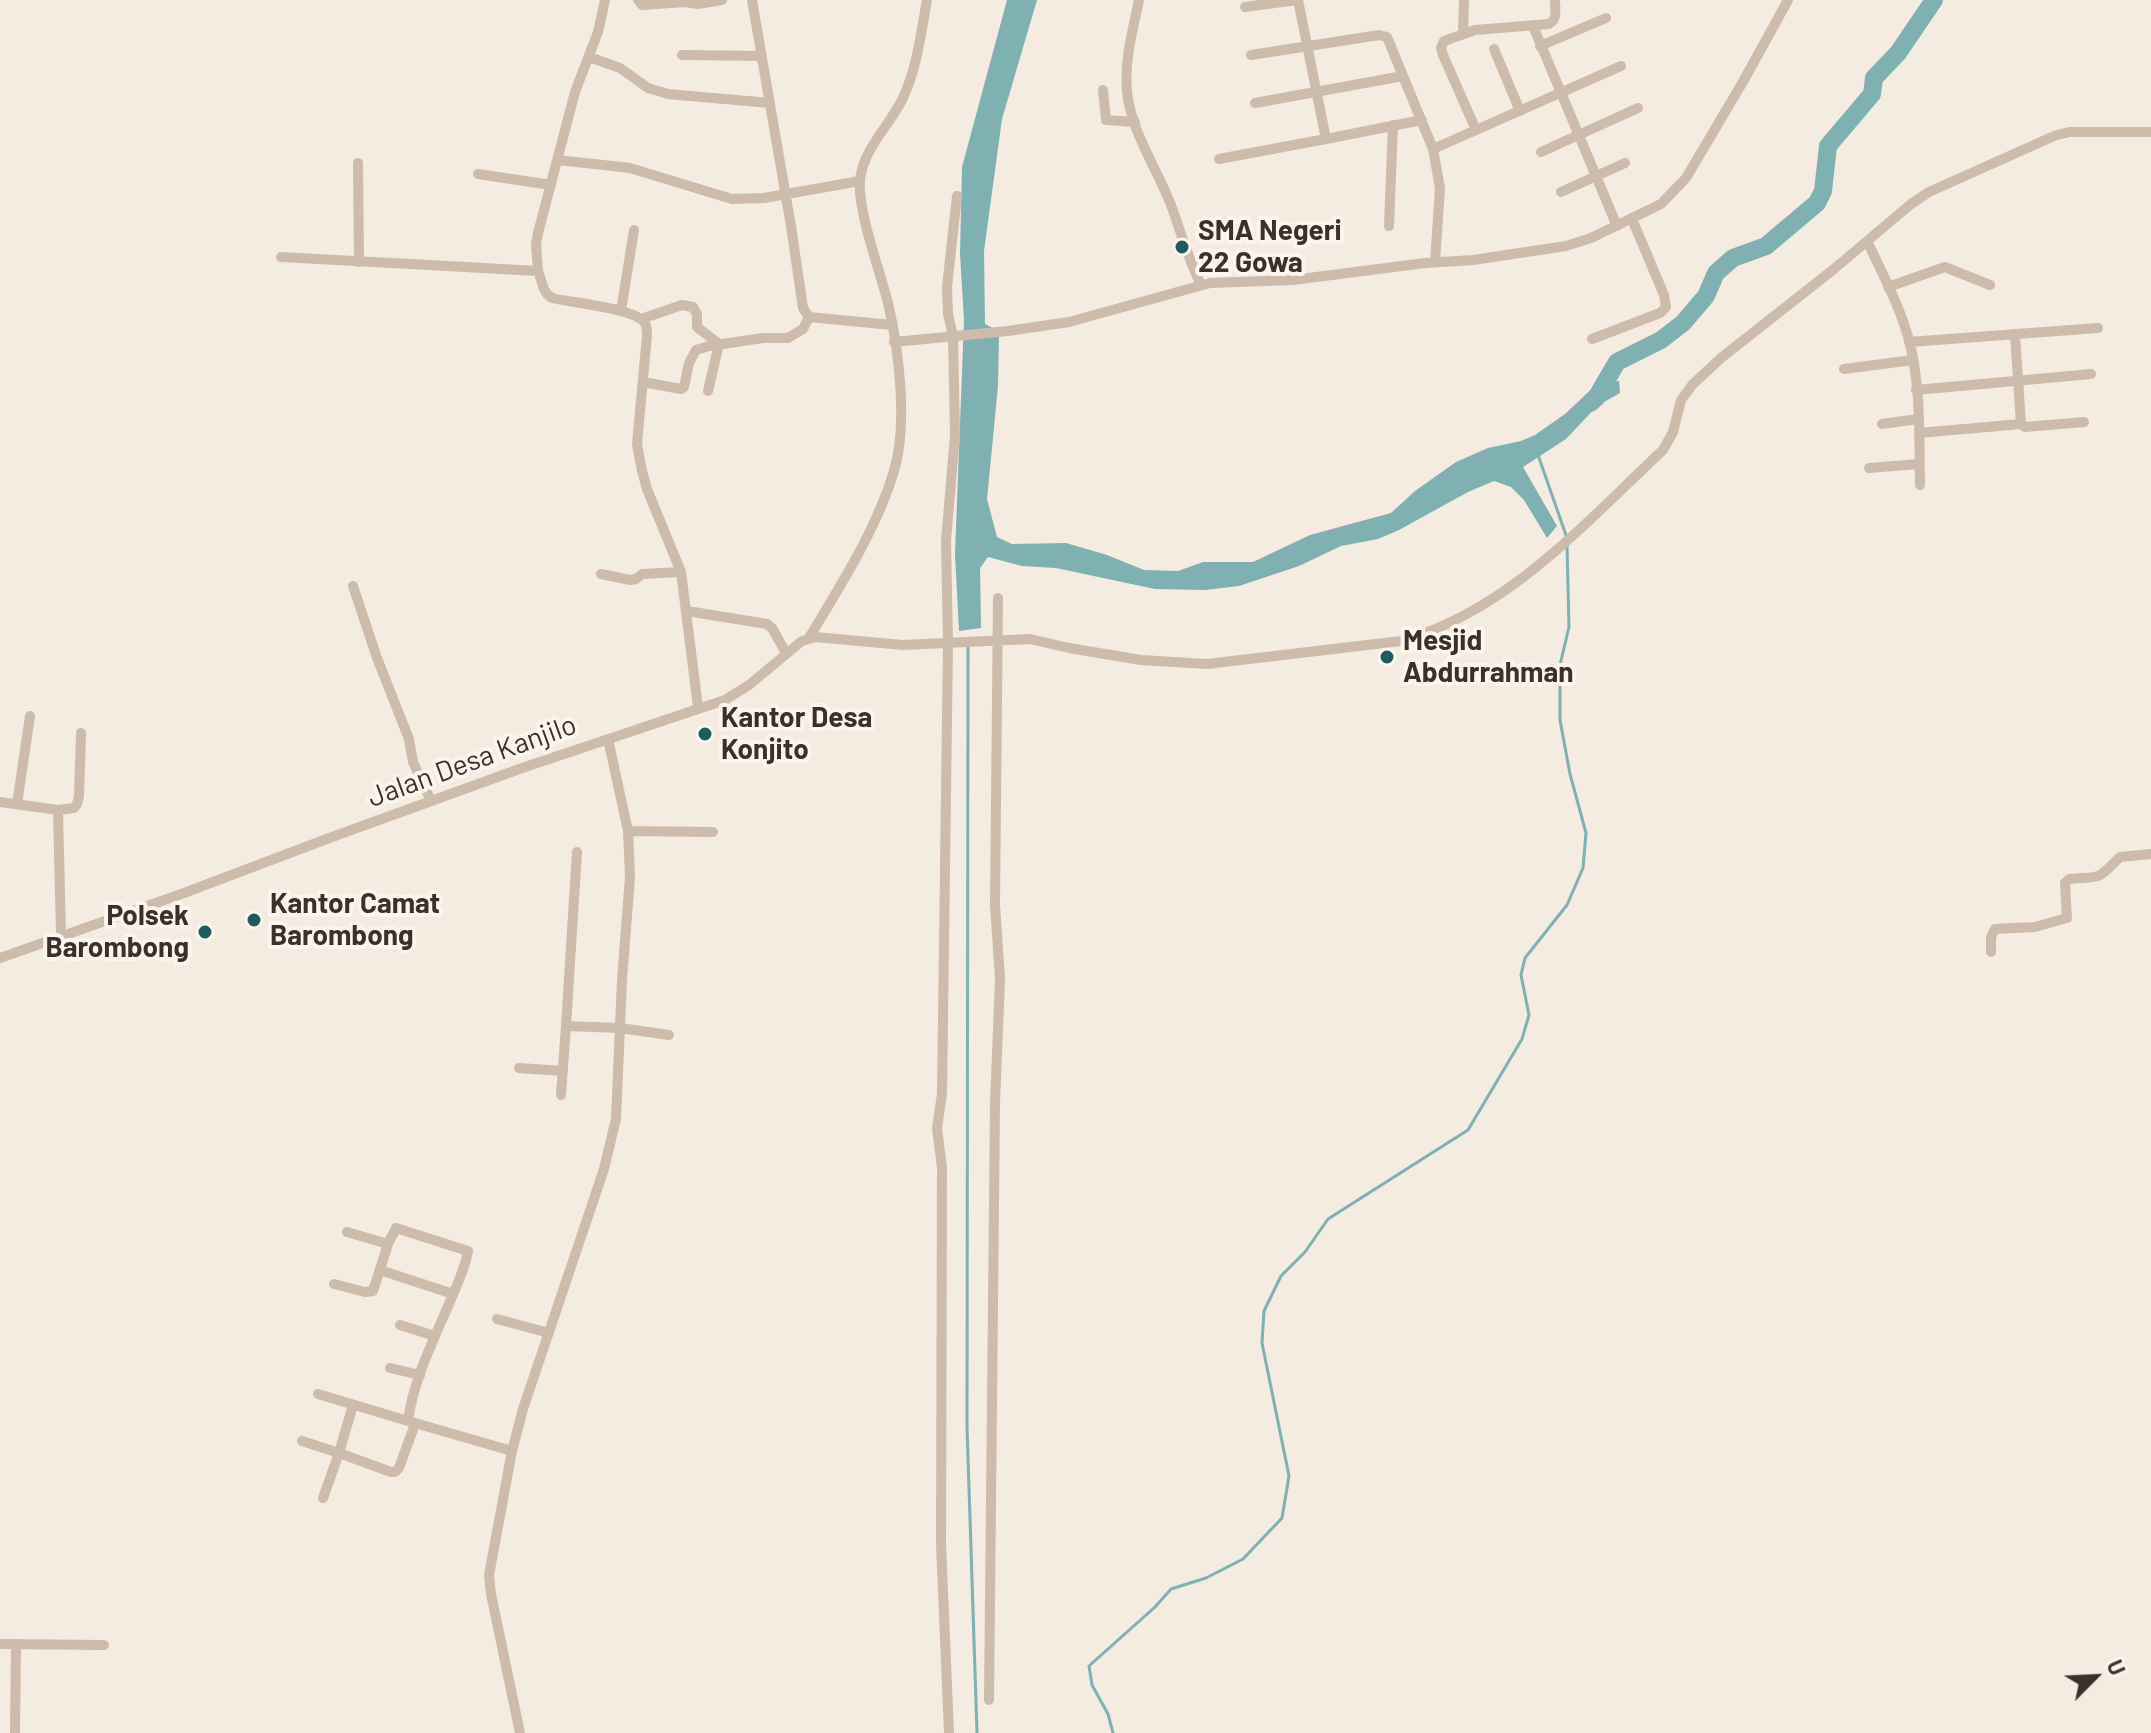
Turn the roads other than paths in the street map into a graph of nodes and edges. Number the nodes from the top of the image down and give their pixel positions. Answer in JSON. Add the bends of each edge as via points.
{"nodes":[{"id":1,"x":605,"y":0,"type":"edge"},
{"id":2,"x":638,"y":0,"type":"edge"},
{"id":3,"x":722,"y":0,"type":"edge"},
{"id":4,"x":752,"y":0,"type":"edge"},
{"id":5,"x":927,"y":0,"type":"edge"},
{"id":6,"x":1139,"y":0,"type":"edge"},
{"id":7,"x":1298,"y":0,"type":"edge"},
{"id":8,"x":1464,"y":0,"type":"edge"},
{"id":9,"x":1555,"y":0,"type":"edge"},
{"id":10,"x":1788,"y":0,"type":"edge"},
{"id":11,"x":1245,"y":7,"type":"dead end"},
{"id":12,"x":1606,"y":18,"type":"dead end"},
{"id":13,"x":1533,"y":26,"type":"junction"},
{"id":14,"x":1463,"y":33,"type":"junction"},
{"id":15,"x":1307,"y":45,"type":"junction"},
{"id":16,"x":1540,"y":46,"type":"junction"},
{"id":17,"x":1494,"y":49,"type":"dead end"},
{"id":18,"x":682,"y":55,"type":"dead end"},
{"id":19,"x":1251,"y":55,"type":"dead end"},
{"id":20,"x":762,"y":56,"type":"junction"},
{"id":21,"x":589,"y":57,"type":"junction"},
{"id":22,"x":1621,"y":66,"type":"dead end"},
{"id":23,"x":1403,"y":76,"type":"junction"},
{"id":24,"x":1103,"y":90,"type":"dead end"},
{"id":25,"x":1317,"y":92,"type":"junction"},
{"id":26,"x":1561,"y":94,"type":"junction"},
{"id":27,"x":770,"y":103,"type":"junction"},
{"id":28,"x":1255,"y":103,"type":"dead end"},
{"id":29,"x":1638,"y":108,"type":"dead end"},
{"id":30,"x":1520,"y":111,"type":"junction"},
{"id":31,"x":1422,"y":120,"type":"junction"},
{"id":32,"x":1135,"y":122,"type":"junction"},
{"id":33,"x":1393,"y":125,"type":"junction"},
{"id":34,"x":1476,"y":130,"type":"junction"},
{"id":35,"x":2151,"y":132,"type":"edge"},
{"id":36,"x":1579,"y":135,"type":"junction"},
{"id":37,"x":1326,"y":139,"type":"junction"},
{"id":38,"x":1433,"y":149,"type":"junction"},
{"id":39,"x":1541,"y":152,"type":"dead end"},
{"id":40,"x":1219,"y":159,"type":"dead end"},
{"id":41,"x":558,"y":160,"type":"junction"},
{"id":42,"x":358,"y":163,"type":"dead end"},
{"id":43,"x":1625,"y":163,"type":"dead end"},
{"id":44,"x":478,"y":174,"type":"dead end"},
{"id":45,"x":1597,"y":176,"type":"junction"},
{"id":46,"x":860,"y":181,"type":"junction"},
{"id":47,"x":551,"y":185,"type":"junction"},
{"id":48,"x":1561,"y":192,"type":"dead end"},
{"id":49,"x":786,"y":195,"type":"junction"},
{"id":50,"x":957,"y":196,"type":"dead end"},
{"id":51,"x":1632,"y":219,"type":"junction"},
{"id":52,"x":1389,"y":226,"type":"dead end"},
{"id":53,"x":1617,"y":226,"type":"junction"},
{"id":54,"x":634,"y":230,"type":"dead end"},
{"id":55,"x":1867,"y":241,"type":"junction"},
{"id":56,"x":281,"y":257,"type":"dead end"},
{"id":57,"x":359,"y":262,"type":"junction"},
{"id":58,"x":1435,"y":262,"type":"junction"},
{"id":59,"x":538,"y":271,"type":"junction"},
{"id":60,"x":1201,"y":285,"type":"junction"},
{"id":61,"x":1990,"y":285,"type":"dead end"},
{"id":62,"x":1888,"y":287,"type":"junction"},
{"id":63,"x":621,"y":311,"type":"junction"},
{"id":64,"x":809,"y":317,"type":"junction"},
{"id":65,"x":641,"y":319,"type":"junction"},
{"id":66,"x":892,"y":325,"type":"junction"},
{"id":67,"x":2098,"y":328,"type":"dead end"},
{"id":68,"x":2015,"y":335,"type":"junction"},
{"id":69,"x":957,"y":336,"type":"junction"},
{"id":70,"x":1592,"y":339,"type":"dead end"},
{"id":71,"x":894,"y":342,"type":"junction"},
{"id":72,"x":1909,"y":342,"type":"junction"},
{"id":73,"x":719,"y":344,"type":"junction"},
{"id":74,"x":1913,"y":360,"type":"junction"},
{"id":75,"x":1844,"y":369,"type":"dead end"},
{"id":76,"x":2091,"y":374,"type":"dead end"},
{"id":77,"x":2018,"y":380,"type":"junction"},
{"id":78,"x":643,"y":382,"type":"junction"},
{"id":79,"x":1916,"y":390,"type":"junction"},
{"id":80,"x":708,"y":391,"type":"dead end"},
{"id":81,"x":1918,"y":419,"type":"junction"},
{"id":82,"x":2084,"y":422,"type":"dead end"},
{"id":83,"x":1882,"y":424,"type":"dead end"},
{"id":84,"x":2021,"y":424,"type":"junction"},
{"id":85,"x":1919,"y":433,"type":"junction"},
{"id":86,"x":1919,"y":464,"type":"junction"},
{"id":87,"x":1869,"y":468,"type":"dead end"},
{"id":88,"x":1920,"y":485,"type":"dead end"},
{"id":89,"x":681,"y":572,"type":"junction"},
{"id":90,"x":601,"y":574,"type":"dead end"},
{"id":91,"x":353,"y":586,"type":"dead end"},
{"id":92,"x":998,"y":598,"type":"dead end"},
{"id":93,"x":687,"y":611,"type":"junction"},
{"id":94,"x":809,"y":638,"type":"junction"},
{"id":95,"x":995,"y":640,"type":"junction"},
{"id":96,"x":952,"y":643,"type":"junction"},
{"id":97,"x":786,"y":653,"type":"junction"},
{"id":98,"x":698,"y":707,"type":"junction"},
{"id":99,"x":30,"y":716,"type":"dead end"},
{"id":100,"x":81,"y":733,"type":"dead end"},
{"id":101,"x":608,"y":739,"type":"junction"},
{"id":102,"x":431,"y":801,"type":"junction"},
{"id":103,"x":0,"y":802,"type":"edge"},
{"id":104,"x":17,"y":804,"type":"junction"},
{"id":105,"x":58,"y":810,"type":"junction"},
{"id":106,"x":628,"y":831,"type":"junction"},
{"id":107,"x":713,"y":832,"type":"dead end"},
{"id":108,"x":577,"y":852,"type":"dead end"},
{"id":109,"x":2151,"y":854,"type":"edge"},
{"id":110,"x":61,"y":936,"type":"junction"},
{"id":111,"x":1991,"y":952,"type":"dead end"},
{"id":112,"x":0,"y":958,"type":"edge"},
{"id":113,"x":566,"y":1026,"type":"junction"},
{"id":114,"x":620,"y":1028,"type":"junction"},
{"id":115,"x":669,"y":1035,"type":"dead end"},
{"id":116,"x":519,"y":1068,"type":"dead end"},
{"id":117,"x":563,"y":1071,"type":"junction"},
{"id":118,"x":561,"y":1095,"type":"dead end"},
{"id":119,"x":347,"y":1232,"type":"dead end"},
{"id":120,"x":388,"y":1244,"type":"junction"},
{"id":121,"x":380,"y":1270,"type":"junction"},
{"id":122,"x":334,"y":1284,"type":"dead end"},
{"id":123,"x":453,"y":1294,"type":"junction"},
{"id":124,"x":497,"y":1319,"type":"dead end"},
{"id":125,"x":400,"y":1325,"type":"dead end"},
{"id":126,"x":549,"y":1333,"type":"junction"},
{"id":127,"x":435,"y":1336,"type":"junction"},
{"id":128,"x":390,"y":1368,"type":"dead end"},
{"id":129,"x":420,"y":1375,"type":"junction"},
{"id":130,"x":318,"y":1394,"type":"dead end"},
{"id":131,"x":353,"y":1405,"type":"junction"},
{"id":132,"x":411,"y":1423,"type":"junction"},
{"id":133,"x":302,"y":1441,"type":"dead end"},
{"id":134,"x":512,"y":1451,"type":"junction"},
{"id":135,"x":339,"y":1453,"type":"junction"},
{"id":136,"x":323,"y":1498,"type":"dead end"},
{"id":137,"x":0,"y":1644,"type":"edge"},
{"id":138,"x":16,"y":1644,"type":"junction"},
{"id":139,"x":104,"y":1645,"type":"dead end"},
{"id":140,"x":989,"y":1700,"type":"dead end"},
{"id":141,"x":15,"y":1733,"type":"edge"},
{"id":142,"x":520,"y":1733,"type":"edge"},
{"id":143,"x":949,"y":1733,"type":"edge"}],
"edges":[{"from":1,"to":21,"type":"street"},
{"from":2,"to":3,"type":"street","via":[[651,6]]},
{"from":4,"to":20,"type":"street"},
{"from":5,"to":46,"type":"street","via":[[909,84],[875,140]]},
{"from":6,"to":32,"type":"street","via":[[1127,72]]},
{"from":7,"to":11,"type":"street"},
{"from":7,"to":15,"type":"street"},
{"from":8,"to":14,"type":"street"},
{"from":9,"to":13,"type":"street","via":[[1552,23]]},
{"from":10,"to":51,"type":"street","via":[[1686,178],[1661,204]]},
{"from":12,"to":16,"type":"street"},
{"from":13,"to":14,"type":"street"},
{"from":13,"to":16,"type":"street"},
{"from":14,"to":34,"type":"street","via":[[1447,39],[1441,48]]},
{"from":15,"to":19,"type":"street"},
{"from":15,"to":23,"type":"street","via":[[1386,35]]},
{"from":15,"to":25,"type":"street"},
{"from":16,"to":26,"type":"street"},
{"from":17,"to":30,"type":"street"},
{"from":18,"to":20,"type":"street"},
{"from":20,"to":27,"type":"street"},
{"from":21,"to":27,"type":"street","via":[[668,94]]},
{"from":21,"to":41,"type":"street"},
{"from":22,"to":26,"type":"street"},
{"from":23,"to":25,"type":"street"},
{"from":23,"to":31,"type":"street"},
{"from":24,"to":32,"type":"street","via":[[1106,120]]},
{"from":25,"to":28,"type":"street"},
{"from":25,"to":37,"type":"street"},
{"from":26,"to":30,"type":"street"},
{"from":26,"to":36,"type":"street"},
{"from":27,"to":49,"type":"street"},
{"from":29,"to":36,"type":"street"},
{"from":30,"to":34,"type":"street"},
{"from":31,"to":33,"type":"street"},
{"from":31,"to":38,"type":"street"},
{"from":32,"to":60,"type":"street"},
{"from":33,"to":37,"type":"street"},
{"from":33,"to":52,"type":"street"},
{"from":34,"to":38,"type":"street"},
{"from":35,"to":55,"type":"street","via":[[2069,132],[2041,140],[1920,197]]},
{"from":36,"to":39,"type":"street"},
{"from":36,"to":45,"type":"street"},
{"from":37,"to":40,"type":"street"},
{"from":38,"to":58,"type":"street","via":[[1440,188]]},
{"from":41,"to":47,"type":"street"},
{"from":41,"to":49,"type":"street","via":[[630,168],[732,199]]},
{"from":42,"to":57,"type":"street"},
{"from":43,"to":45,"type":"street"},
{"from":44,"to":47,"type":"street"},
{"from":45,"to":48,"type":"street"},
{"from":45,"to":53,"type":"street"},
{"from":46,"to":49,"type":"street"},
{"from":46,"to":66,"type":"street"},
{"from":47,"to":59,"type":"street","via":[[536,244]]},
{"from":49,"to":64,"type":"street","via":[[803,308]]},
{"from":50,"to":69,"type":"street","via":[[947,287],[948,314]]},
{"from":51,"to":53,"type":"street"},
{"from":51,"to":70,"type":"street","via":[[1666,307]]},
{"from":53,"to":58,"type":"street","via":[[1566,246]]},
{"from":54,"to":63,"type":"street"},
{"from":55,"to":62,"type":"street"},
{"from":55,"to":95,"type":"street","via":[[1693,384],[1681,400],[1663,450],[1574,533],[1515,585],[1435,629],[1401,641],[1207,664],[1141,660],[1030,639]]},
{"from":56,"to":57,"type":"street"},
{"from":57,"to":59,"type":"street"},
{"from":58,"to":60,"type":"street"},
{"from":59,"to":63,"type":"street","via":[[552,298]]},
{"from":60,"to":69,"type":"street","via":[[1069,322]]},
{"from":61,"to":62,"type":"street","via":[[1945,267]]},
{"from":62,"to":72,"type":"street"},
{"from":63,"to":65,"type":"street"},
{"from":64,"to":66,"type":"street"},
{"from":64,"to":73,"type":"street","via":[[803,329],[788,338]]},
{"from":65,"to":73,"type":"street","via":[[682,305],[693,307],[697,327]]},
{"from":65,"to":78,"type":"street","via":[[647,327]]},
{"from":66,"to":71,"type":"street"},
{"from":67,"to":68,"type":"street"},
{"from":68,"to":72,"type":"street"},
{"from":68,"to":77,"type":"street"},
{"from":69,"to":71,"type":"street"},
{"from":69,"to":96,"type":"street","via":[[955,454],[946,541]]},
{"from":71,"to":94,"type":"street","via":[[901,400],[895,470],[870,532]]},
{"from":72,"to":74,"type":"street"},
{"from":73,"to":78,"type":"street","via":[[694,352],[681,389]]},
{"from":73,"to":80,"type":"street"},
{"from":74,"to":75,"type":"street"},
{"from":74,"to":79,"type":"street"},
{"from":76,"to":77,"type":"street"},
{"from":77,"to":79,"type":"street"},
{"from":77,"to":84,"type":"street"},
{"from":78,"to":89,"type":"street","via":[[639,457]]},
{"from":79,"to":81,"type":"street"},
{"from":81,"to":83,"type":"street"},
{"from":81,"to":85,"type":"street"},
{"from":82,"to":84,"type":"street"},
{"from":84,"to":85,"type":"street"},
{"from":85,"to":86,"type":"street"},
{"from":86,"to":87,"type":"street"},
{"from":86,"to":88,"type":"street"},
{"from":89,"to":90,"type":"street","via":[[642,574],[630,580]]},
{"from":89,"to":93,"type":"street"},
{"from":91,"to":102,"type":"street"},
{"from":92,"to":95,"type":"street"},
{"from":93,"to":97,"type":"street","via":[[770,625]]},
{"from":93,"to":98,"type":"street"},
{"from":94,"to":96,"type":"street"},
{"from":94,"to":97,"type":"street","name":"Jalan Desa Kanjilo"},
{"from":95,"to":96,"type":"street"},
{"from":95,"to":140,"type":"street","via":[[1000,979]]},
{"from":96,"to":143,"type":"street","via":[[937,1128],[942,1168],[941,1544]]},
{"from":97,"to":98,"type":"street","name":"Jalan Desa Kanjilo","via":[[740,691]]},
{"from":98,"to":101,"type":"street","name":"Jalan Desa Kanjilo"},
{"from":99,"to":104,"type":"street"},
{"from":100,"to":105,"type":"street","via":[[77,804]]},
{"from":101,"to":102,"type":"street","name":"Jalan Desa Kanjilo"},
{"from":101,"to":106,"type":"street"},
{"from":102,"to":110,"type":"street","name":"Jalan Desa Kanjilo"},
{"from":103,"to":104,"type":"street"},
{"from":104,"to":105,"type":"street"},
{"from":105,"to":110,"type":"street"},
{"from":106,"to":107,"type":"street"},
{"from":106,"to":114,"type":"street"},
{"from":108,"to":113,"type":"street"},
{"from":109,"to":111,"type":"street","via":[[2120,857],[2100,876],[2069,879],[2067,918],[2035,927],[1995,929]]},
{"from":110,"to":112,"type":"street","name":"Jalan Desa Kanjilo"},
{"from":113,"to":114,"type":"street"},
{"from":113,"to":117,"type":"street"},
{"from":114,"to":115,"type":"street"},
{"from":114,"to":126,"type":"street","via":[[612,1142]]},
{"from":116,"to":117,"type":"street"},
{"from":117,"to":118,"type":"street"},
{"from":119,"to":120,"type":"street"},
{"from":120,"to":121,"type":"street"},
{"from":120,"to":123,"type":"street","via":[[398,1228],[465,1249],[468,1254]]},
{"from":121,"to":122,"type":"street","via":[[372,1292]]},
{"from":121,"to":123,"type":"street"},
{"from":123,"to":127,"type":"street"},
{"from":124,"to":126,"type":"street"},
{"from":125,"to":127,"type":"street"},
{"from":126,"to":134,"type":"street"},
{"from":127,"to":129,"type":"street"},
{"from":128,"to":129,"type":"street"},
{"from":129,"to":132,"type":"street"},
{"from":130,"to":131,"type":"street"},
{"from":131,"to":132,"type":"street"},
{"from":131,"to":135,"type":"street"},
{"from":132,"to":134,"type":"street"},
{"from":132,"to":135,"type":"street","via":[[395,1472]]},
{"from":133,"to":135,"type":"street"},
{"from":134,"to":142,"type":"street","via":[[489,1575]]},
{"from":135,"to":136,"type":"street"},
{"from":137,"to":138,"type":"street"},
{"from":138,"to":139,"type":"street"},
{"from":138,"to":141,"type":"street"}]}
